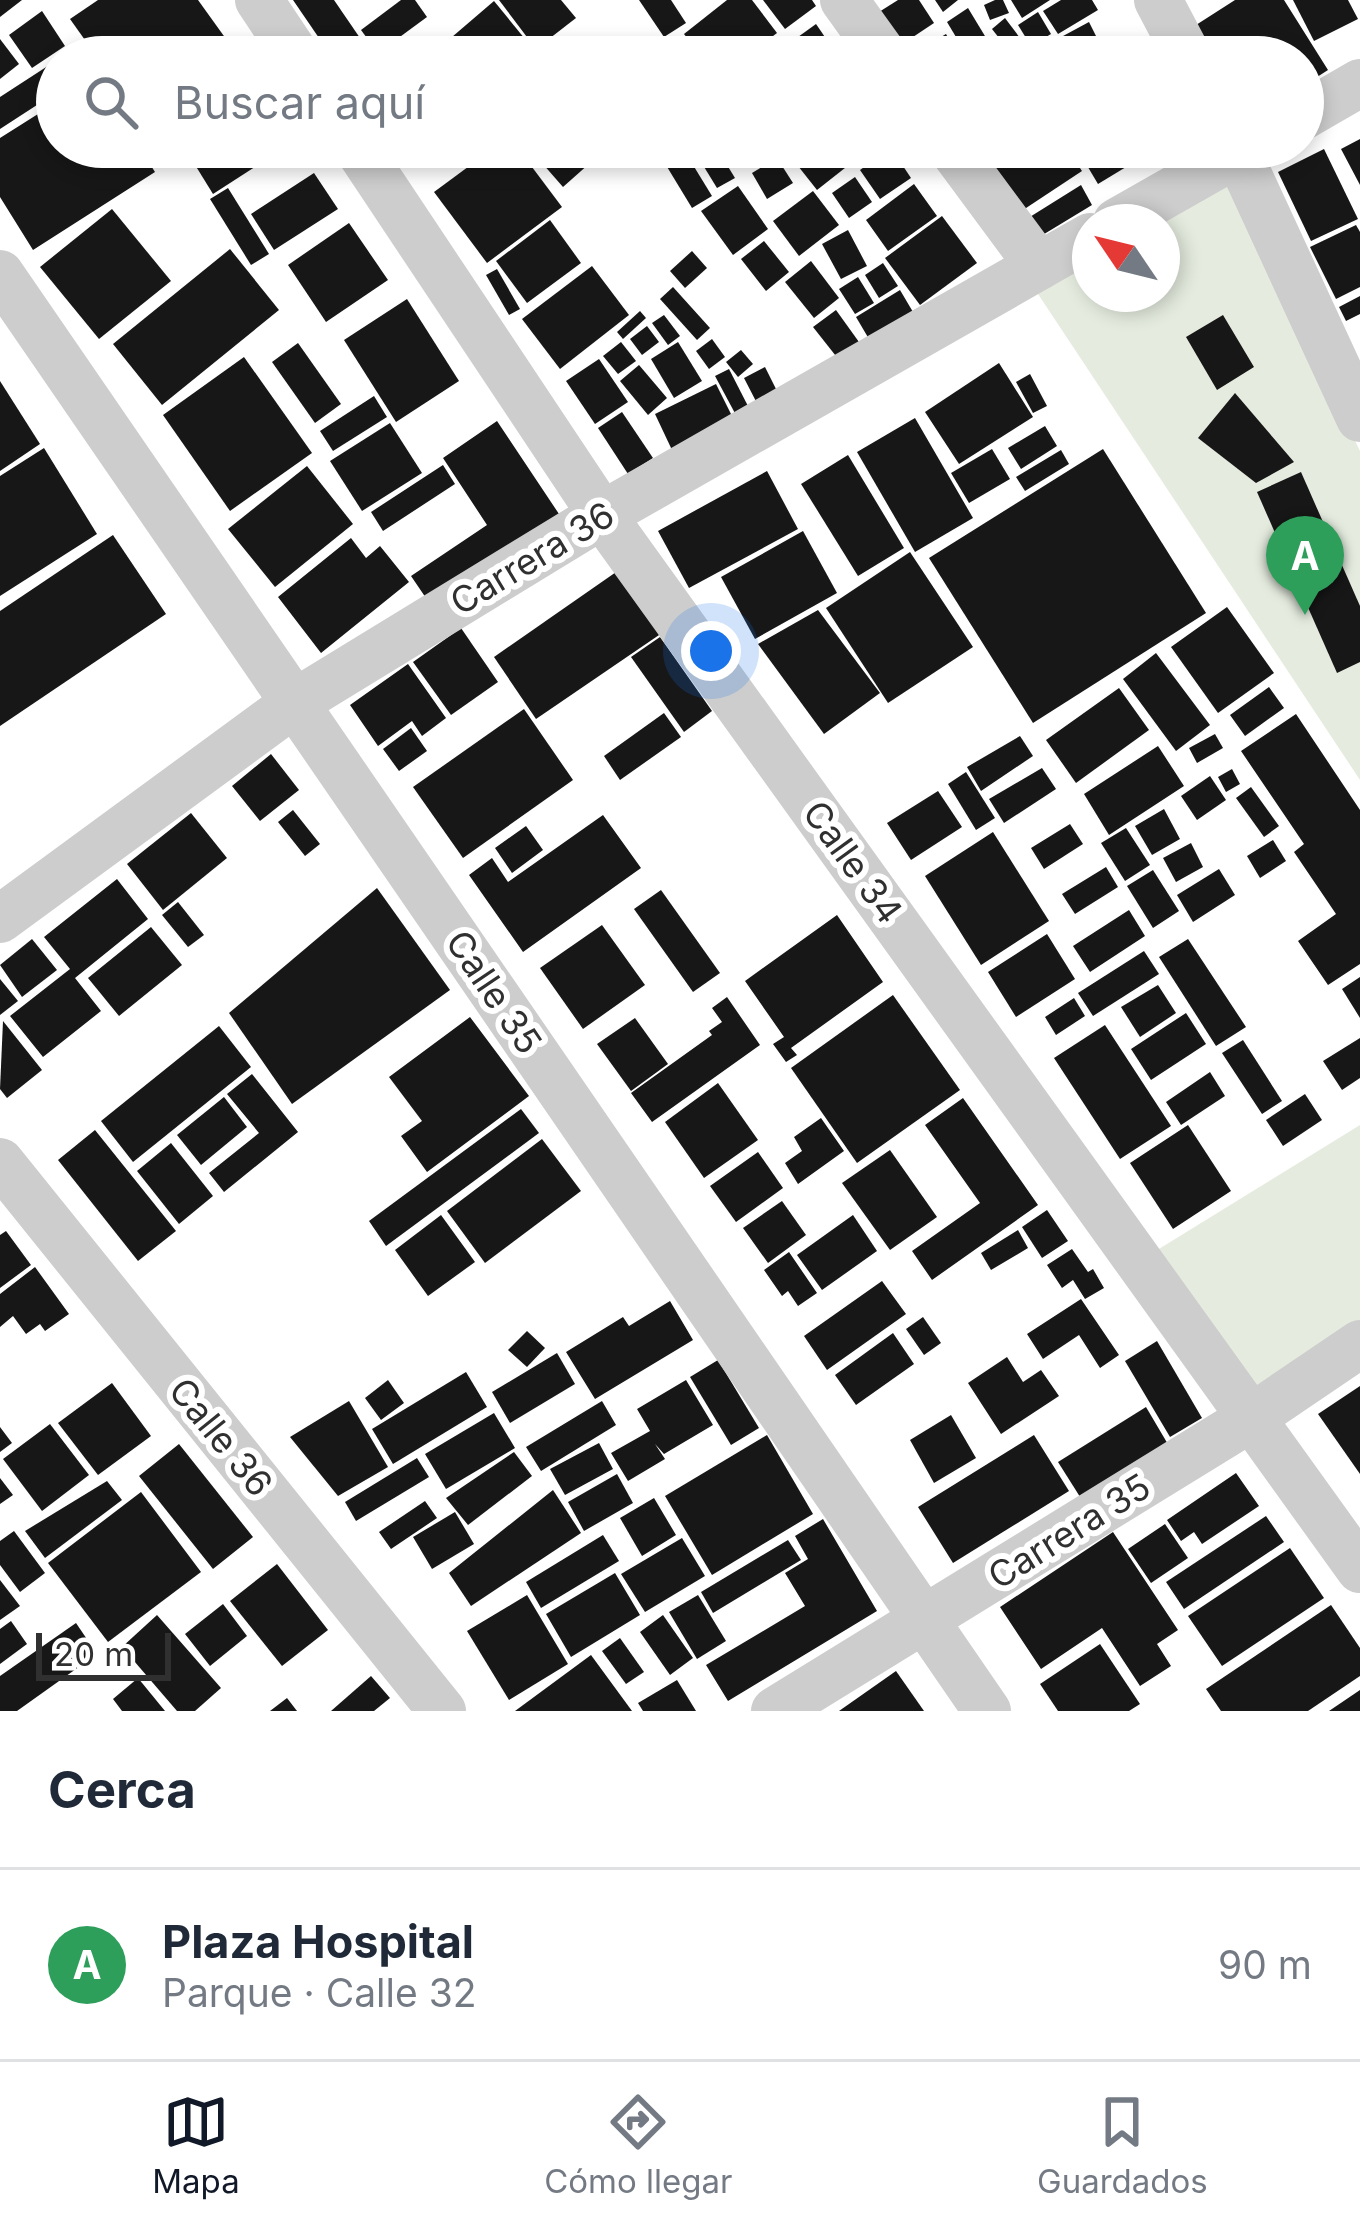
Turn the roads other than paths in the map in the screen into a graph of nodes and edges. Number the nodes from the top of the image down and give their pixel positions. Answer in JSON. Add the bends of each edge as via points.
{"nodes":[{"id":1,"x":259,"y":0,"type":"edge"},
{"id":2,"x":844,"y":0,"type":"edge"},
{"id":3,"x":1158,"y":0,"type":"edge"},
{"id":4,"x":283,"y":36,"type":"edge"},
{"id":5,"x":870,"y":36,"type":"edge"},
{"id":6,"x":1177,"y":36,"type":"edge"},
{"id":7,"x":1360,"y":83,"type":"edge"},
{"id":8,"x":1324,"y":104,"type":"edge"},
{"id":9,"x":371,"y":168,"type":"edge"},
{"id":10,"x":967,"y":168,"type":"edge"},
{"id":11,"x":1209,"y":168,"type":"edge"},
{"id":12,"x":1249,"y":168,"type":"edge"},
{"id":13,"x":1148,"y":204,"type":"edge"},
{"id":14,"x":1072,"y":247,"type":"edge"},
{"id":15,"x":1039,"y":266,"type":"junction"},
{"id":16,"x":0,"y":274,"type":"edge"},
{"id":17,"x":1360,"y":418,"type":"edge"},
{"id":18,"x":602,"y":515,"type":"junction"},
{"id":19,"x":296,"y":702,"type":"junction"},
{"id":20,"x":0,"y":919,"type":"edge"},
{"id":21,"x":0,"y":1162,"type":"edge"},
{"id":22,"x":1360,"y":1344,"type":"edge"},
{"id":23,"x":1251,"y":1418,"type":"junction"},
{"id":24,"x":1360,"y":1569,"type":"edge"},
{"id":25,"x":926,"y":1620,"type":"junction"},
{"id":26,"x":442,"y":1711,"type":"edge"},
{"id":27,"x":775,"y":1711,"type":"edge"},
{"id":28,"x":987,"y":1711,"type":"edge"}],
"edges":[{"from":1,"to":4,"type":"street"},
{"from":2,"to":5,"type":"street"},
{"from":3,"to":6,"type":"street"},
{"from":7,"to":8,"type":"street"},
{"from":9,"to":18,"type":"street","name":"Calle 34"},
{"from":10,"to":15,"type":"street"},
{"from":11,"to":13,"type":"street"},
{"from":12,"to":17,"type":"street"},
{"from":14,"to":15,"type":"street","name":"Carrera 36"},
{"from":15,"to":18,"type":"street","name":"Carrera 36"},
{"from":16,"to":19,"type":"street","name":"Calle 35"},
{"from":18,"to":19,"type":"street","name":"Carrera 36"},
{"from":18,"to":23,"type":"street","name":"Calle 34"},
{"from":19,"to":20,"type":"street","name":"Carrera 36"},
{"from":19,"to":25,"type":"street","name":"Calle 35"},
{"from":21,"to":26,"type":"street","name":"Calle 36"},
{"from":22,"to":23,"type":"street","name":"Carrera 35"},
{"from":23,"to":24,"type":"street","name":"Calle 34"},
{"from":23,"to":25,"type":"street","name":"Carrera 35"},
{"from":25,"to":27,"type":"street","name":"Carrera 35"},
{"from":25,"to":28,"type":"street","name":"Calle 35"}]}
